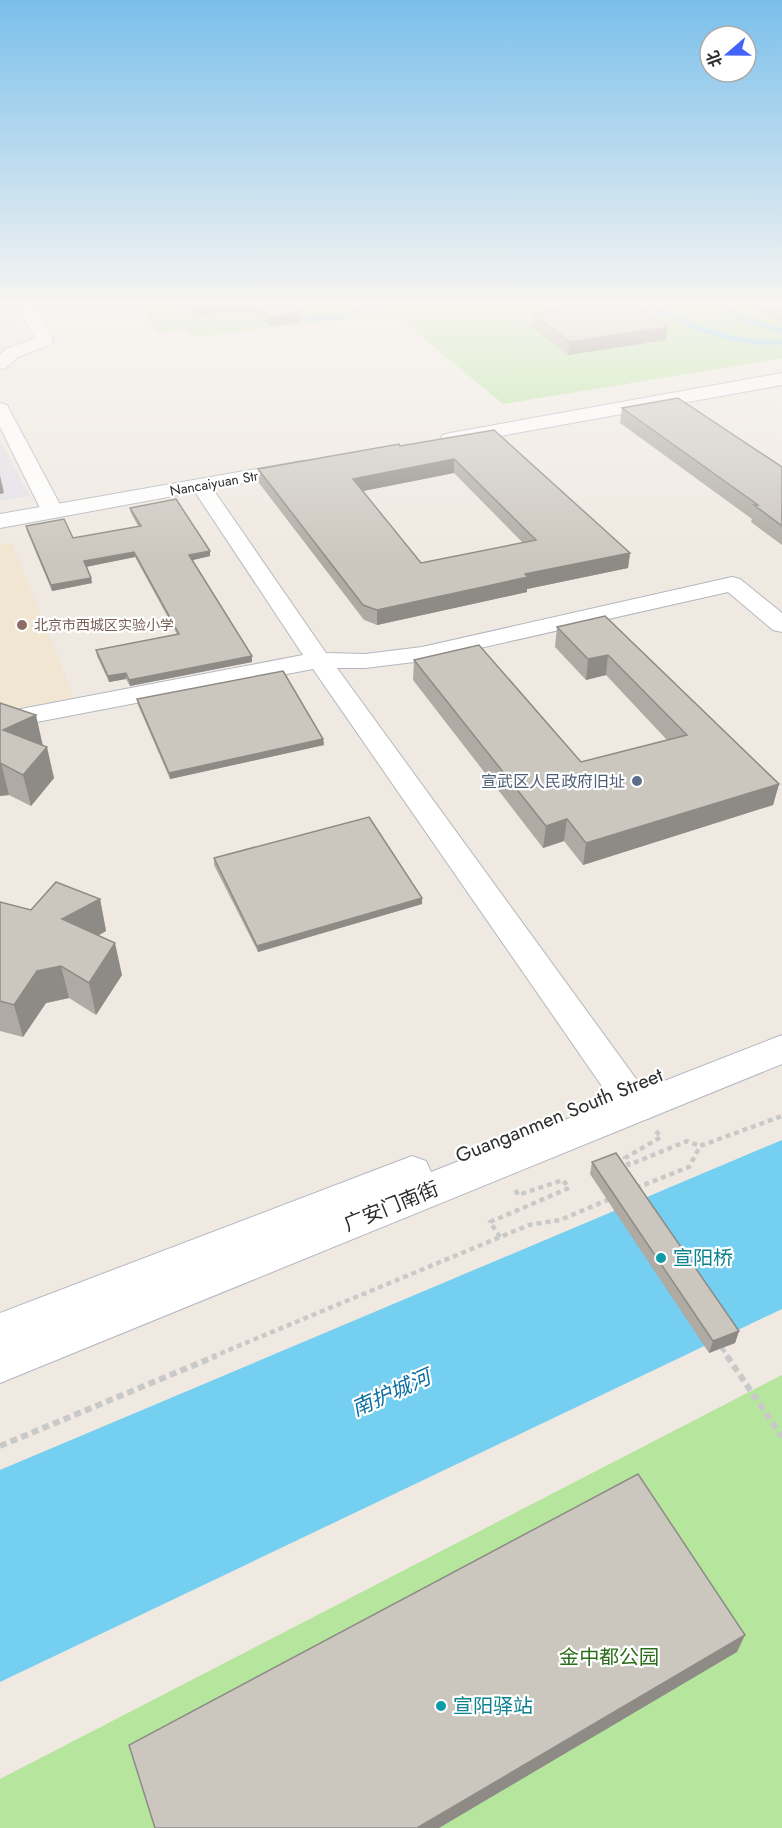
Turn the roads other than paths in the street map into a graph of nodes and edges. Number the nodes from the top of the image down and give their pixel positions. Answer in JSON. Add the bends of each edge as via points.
{"nodes":[{"id":1,"x":720,"y":390,"type":"edge"},
{"id":2,"x":0,"y":409,"type":"edge"},
{"id":3,"x":434,"y":442,"type":"edge"},
{"id":4,"x":318,"y":464,"type":"edge"},
{"id":5,"x":201,"y":486,"type":"junction"},
{"id":6,"x":53,"y":512,"type":"junction"},
{"id":7,"x":0,"y":521,"type":"edge"},
{"id":8,"x":782,"y":625,"type":"edge"},
{"id":9,"x":319,"y":660,"type":"junction"},
{"id":10,"x":0,"y":721,"type":"edge"},
{"id":11,"x":782,"y":1027,"type":"edge"},
{"id":12,"x":782,"y":1049,"type":"edge"},
{"id":13,"x":639,"y":1109,"type":"junction"},
{"id":14,"x":0,"y":1333,"type":"edge"},
{"id":15,"x":0,"y":1362,"type":"edge"}],
"edges":[{"from":1,"to":3,"type":"street"},
{"from":2,"to":6,"type":"street"},
{"from":4,"to":5,"type":"street","name":"Nancaiyuan Str"},
{"from":5,"to":6,"type":"street","name":"Nancaiyuan Str"},
{"from":5,"to":9,"type":"street"},
{"from":6,"to":7,"type":"street","name":"Nancaiyuan Str"},
{"from":8,"to":9,"type":"street","via":[[732,584],[422,654],[365,661]]},
{"from":9,"to":10,"type":"street"},
{"from":9,"to":13,"type":"street"},
{"from":11,"to":13,"type":"street","name":"Guanganmen South Street"},
{"from":12,"to":13,"type":"street","name":"广安门南街"},
{"from":13,"to":14,"type":"street","name":"Guanganmen South Street"},
{"from":13,"to":15,"type":"street","name":"广安门南街"}]}
